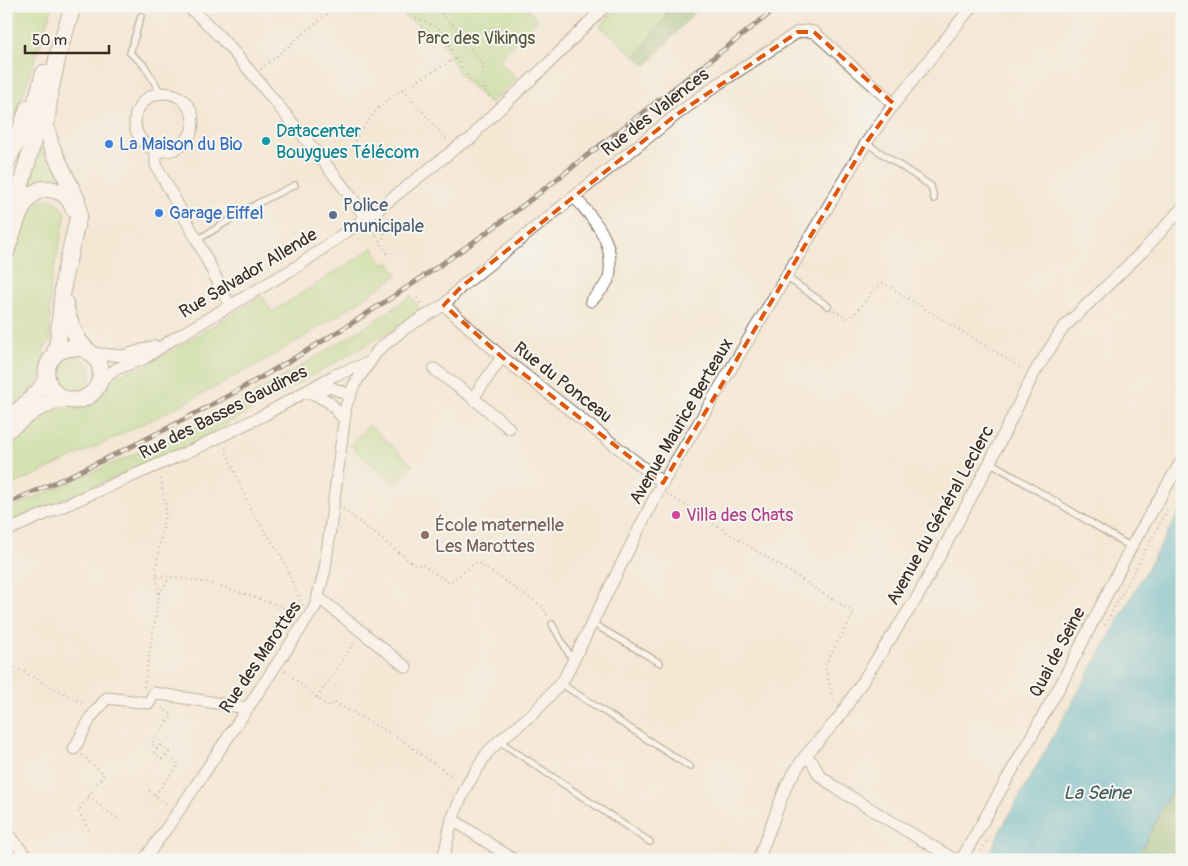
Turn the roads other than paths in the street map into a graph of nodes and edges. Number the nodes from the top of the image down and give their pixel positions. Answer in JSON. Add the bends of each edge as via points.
{"nodes":[{"id":1,"x":63,"y":6,"type":"edge"},
{"id":2,"x":73,"y":6,"type":"edge"},
{"id":3,"x":187,"y":6,"type":"edge"},
{"id":4,"x":605,"y":6,"type":"edge"},
{"id":5,"x":968,"y":8,"type":"edge"},
{"id":6,"x":141,"y":16,"type":"dead end"},
{"id":7,"x":56,"y":43,"type":"junction"},
{"id":8,"x":161,"y":93,"type":"junction"},
{"id":9,"x":894,"y":104,"type":"junction"},
{"id":10,"x":866,"y":143,"type":"junction"},
{"id":11,"x":156,"y":150,"type":"junction"},
{"id":12,"x":6,"y":164,"type":"edge"},
{"id":13,"x":295,"y":185,"type":"dead end"},
{"id":14,"x":575,"y":197,"type":"junction"},
{"id":15,"x":934,"y":199,"type":"dead end"},
{"id":16,"x":1182,"y":208,"type":"edge"},
{"id":17,"x":6,"y":209,"type":"edge"},
{"id":18,"x":366,"y":218,"type":"junction"},
{"id":19,"x":77,"y":224,"type":"junction"},
{"id":20,"x":6,"y":240,"type":"edge"},
{"id":21,"x":197,"y":240,"type":"junction"},
{"id":22,"x":6,"y":252,"type":"edge"},
{"id":23,"x":786,"y":278,"type":"junction"},
{"id":24,"x":63,"y":284,"type":"junction"},
{"id":25,"x":592,"y":301,"type":"dead end"},
{"id":26,"x":444,"y":305,"type":"junction"},
{"id":27,"x":230,"y":306,"type":"junction"},
{"id":28,"x":828,"y":306,"type":"road end"},
{"id":29,"x":173,"y":339,"type":"junction"},
{"id":30,"x":89,"y":351,"type":"junction"},
{"id":31,"x":54,"y":355,"type":"junction"},
{"id":32,"x":502,"y":357,"type":"junction"},
{"id":33,"x":368,"y":363,"type":"junction"},
{"id":34,"x":434,"y":369,"type":"dead end"},
{"id":35,"x":335,"y":375,"type":"junction"},
{"id":36,"x":48,"y":379,"type":"junction"},
{"id":37,"x":100,"y":382,"type":"junction"},
{"id":38,"x":352,"y":390,"type":"junction"},
{"id":39,"x":307,"y":394,"type":"junction"},
{"id":40,"x":63,"y":398,"type":"junction"},
{"id":41,"x":473,"y":398,"type":"junction"},
{"id":42,"x":343,"y":418,"type":"junction"},
{"id":43,"x":6,"y":420,"type":"edge"},
{"id":44,"x":509,"y":428,"type":"dead end"},
{"id":45,"x":6,"y":431,"type":"edge"},
{"id":46,"x":1182,"y":460,"type":"edge"},
{"id":47,"x":990,"y":462,"type":"junction"},
{"id":48,"x":661,"y":486,"type":"junction"},
{"id":49,"x":6,"y":531,"type":"edge"},
{"id":50,"x":1131,"y":547,"type":"junction"},
{"id":51,"x":318,"y":597,"type":"junction"},
{"id":52,"x":552,"y":624,"type":"road end"},
{"id":53,"x":592,"y":624,"type":"junction"},
{"id":54,"x":574,"y":660,"type":"junction"},
{"id":55,"x":660,"y":663,"type":"dead end"},
{"id":56,"x":406,"y":668,"type":"dead end"},
{"id":57,"x":560,"y":683,"type":"junction"},
{"id":58,"x":246,"y":708,"type":"junction"},
{"id":59,"x":499,"y":741,"type":"junction"},
{"id":60,"x":74,"y":749,"type":"road end"},
{"id":61,"x":805,"y":756,"type":"junction"},
{"id":62,"x":690,"y":767,"type":"dead end"},
{"id":63,"x":452,"y":819,"type":"junction"},
{"id":64,"x":6,"y":831,"type":"edge"},
{"id":65,"x":650,"y":842,"type":"dead end"},
{"id":66,"x":29,"y":860,"type":"edge"},
{"id":67,"x":144,"y":860,"type":"edge"},
{"id":68,"x":443,"y":860,"type":"edge"},
{"id":69,"x":514,"y":860,"type":"edge"},
{"id":70,"x":758,"y":860,"type":"edge"},
{"id":71,"x":955,"y":860,"type":"edge"},
{"id":72,"x":962,"y":860,"type":"edge"}],
"edges":[{"from":1,"to":7,"type":"main road"},
{"from":2,"to":7,"type":"main road"},
{"from":3,"to":18,"type":"street","via":[[253,75]]},
{"from":4,"to":18,"type":"street","name":"Rue Salvador Allende","via":[[472,138]]},
{"from":5,"to":9,"type":"street","name":"Avenue Maurice Berteaux"},
{"from":6,"to":8,"type":"lane","via":[[130,53],[144,65]]},
{"from":7,"to":12,"type":"main road"},
{"from":7,"to":17,"type":"main road"},
{"from":7,"to":19,"type":"main road","via":[[46,126],[51,146],[76,200]]},
{"from":7,"to":20,"type":"main road"},
{"from":8,"to":11,"type":"street","via":[[152,96],[139,108],[135,125],[137,133]]},
{"from":8,"to":11,"type":"street","via":[[184,101],[193,124],[191,134],[180,146],[172,150]]},
{"from":9,"to":10,"type":"street","name":"Avenue Maurice Berteaux"},
{"from":9,"to":14,"type":"street","name":"Rue des Valences","via":[[814,32],[798,32],[676,115]]},
{"from":10,"to":15,"type":"lane","via":[[931,186]]},
{"from":10,"to":23,"type":"street","name":"Avenue Maurice Berteaux"},
{"from":11,"to":21,"type":"street","via":[[156,165]]},
{"from":13,"to":21,"type":"lane"},
{"from":14,"to":25,"type":"street","via":[[600,228],[610,254],[608,280]]},
{"from":14,"to":26,"type":"street","name":"Rue des Valences"},
{"from":16,"to":47,"type":"street","name":"Avenue du Général Leclerc","via":[[1143,251],[1063,328],[1033,375]]},
{"from":18,"to":27,"type":"street","name":"Rue Salvador Allende","via":[[298,266]]},
{"from":19,"to":22,"type":"main road","via":[[72,204],[62,193],[49,189],[35,191],[26,199]]},
{"from":19,"to":24,"type":"main road"},
{"from":21,"to":27,"type":"street"},
{"from":23,"to":28,"type":"lane"},
{"from":23,"to":48,"type":"street","name":"Avenue Maurice Berteaux"},
{"from":24,"to":30,"type":"main road","via":[[70,324],[78,340]]},
{"from":24,"to":31,"type":"main road"},
{"from":26,"to":32,"type":"street","name":"Rue du Ponceau"},
{"from":26,"to":33,"type":"street","name":"Rue des Basses Gaudines","via":[[397,334]]},
{"from":27,"to":29,"type":"street","name":"Rue Salvador Allende"},
{"from":29,"to":30,"type":"street","name":"Rue Salvador Allende","via":[[122,356]]},
{"from":29,"to":37,"type":"street","name":"Rue Salvador Allende"},
{"from":30,"to":31,"type":"main road","via":[[67,348]]},
{"from":30,"to":37,"type":"main road","via":[[100,366]]},
{"from":31,"to":36,"type":"main road","via":[[48,366]]},
{"from":32,"to":41,"type":"street"},
{"from":32,"to":48,"type":"street","name":"Rue du Ponceau"},
{"from":33,"to":35,"type":"street","name":"Rue des Basses Gaudines"},
{"from":33,"to":38,"type":"street","name":"Rue des Marottes"},
{"from":34,"to":41,"type":"street"},
{"from":35,"to":38,"type":"street"},
{"from":35,"to":39,"type":"street","name":"Rue des Basses Gaudines"},
{"from":36,"to":40,"type":"main road","via":[[53,390]]},
{"from":36,"to":43,"type":"main road","via":[[34,397]]},
{"from":37,"to":40,"type":"main road","via":[[86,398],[74,401]]},
{"from":38,"to":39,"type":"street","via":[[330,387]]},
{"from":38,"to":42,"type":"street","name":"Rue des Marottes"},
{"from":39,"to":42,"type":"street","via":[[329,402]]},
{"from":39,"to":49,"type":"street","name":"Rue des Basses Gaudines","via":[[158,466]]},
{"from":40,"to":45,"type":"main road","via":[[36,409]]},
{"from":41,"to":44,"type":"street"},
{"from":42,"to":51,"type":"street","name":"Rue des Marottes","via":[[325,569]]},
{"from":46,"to":50,"type":"street","name":"Quai de Seine"},
{"from":47,"to":50,"type":"lane"},
{"from":47,"to":61,"type":"street","name":"Avenue du Général Leclerc","via":[[918,596],[838,718]]},
{"from":48,"to":53,"type":"street","name":"Avenue Maurice Berteaux"},
{"from":50,"to":72,"type":"street","name":"Quai de Seine","via":[[1060,686]]},
{"from":51,"to":56,"type":"street"},
{"from":51,"to":58,"type":"street","name":"Rue des Marottes","via":[[310,617]]},
{"from":52,"to":54,"type":"lane"},
{"from":53,"to":54,"type":"street","name":"Avenue Maurice Berteaux"},
{"from":53,"to":55,"type":"lane"},
{"from":54,"to":57,"type":"street","name":"Avenue Maurice Berteaux"},
{"from":57,"to":59,"type":"street","name":"Avenue Maurice Berteaux","via":[[534,712]]},
{"from":57,"to":62,"type":"lane"},
{"from":58,"to":60,"type":"street","via":[[154,693],[146,701],[107,698],[91,716]]},
{"from":58,"to":67,"type":"street","name":"Rue des Marottes"},
{"from":59,"to":63,"type":"street","name":"Avenue Maurice Berteaux","via":[[487,753],[466,787]]},
{"from":59,"to":65,"type":"lane"},
{"from":61,"to":70,"type":"street","name":"Avenue du Général Leclerc","via":[[787,784]]},
{"from":61,"to":71,"type":"street","via":[[819,775],[836,788]]},
{"from":63,"to":68,"type":"street","name":"Avenue Maurice Berteaux"},
{"from":63,"to":69,"type":"street"},
{"from":64,"to":66,"type":"street"}]}
